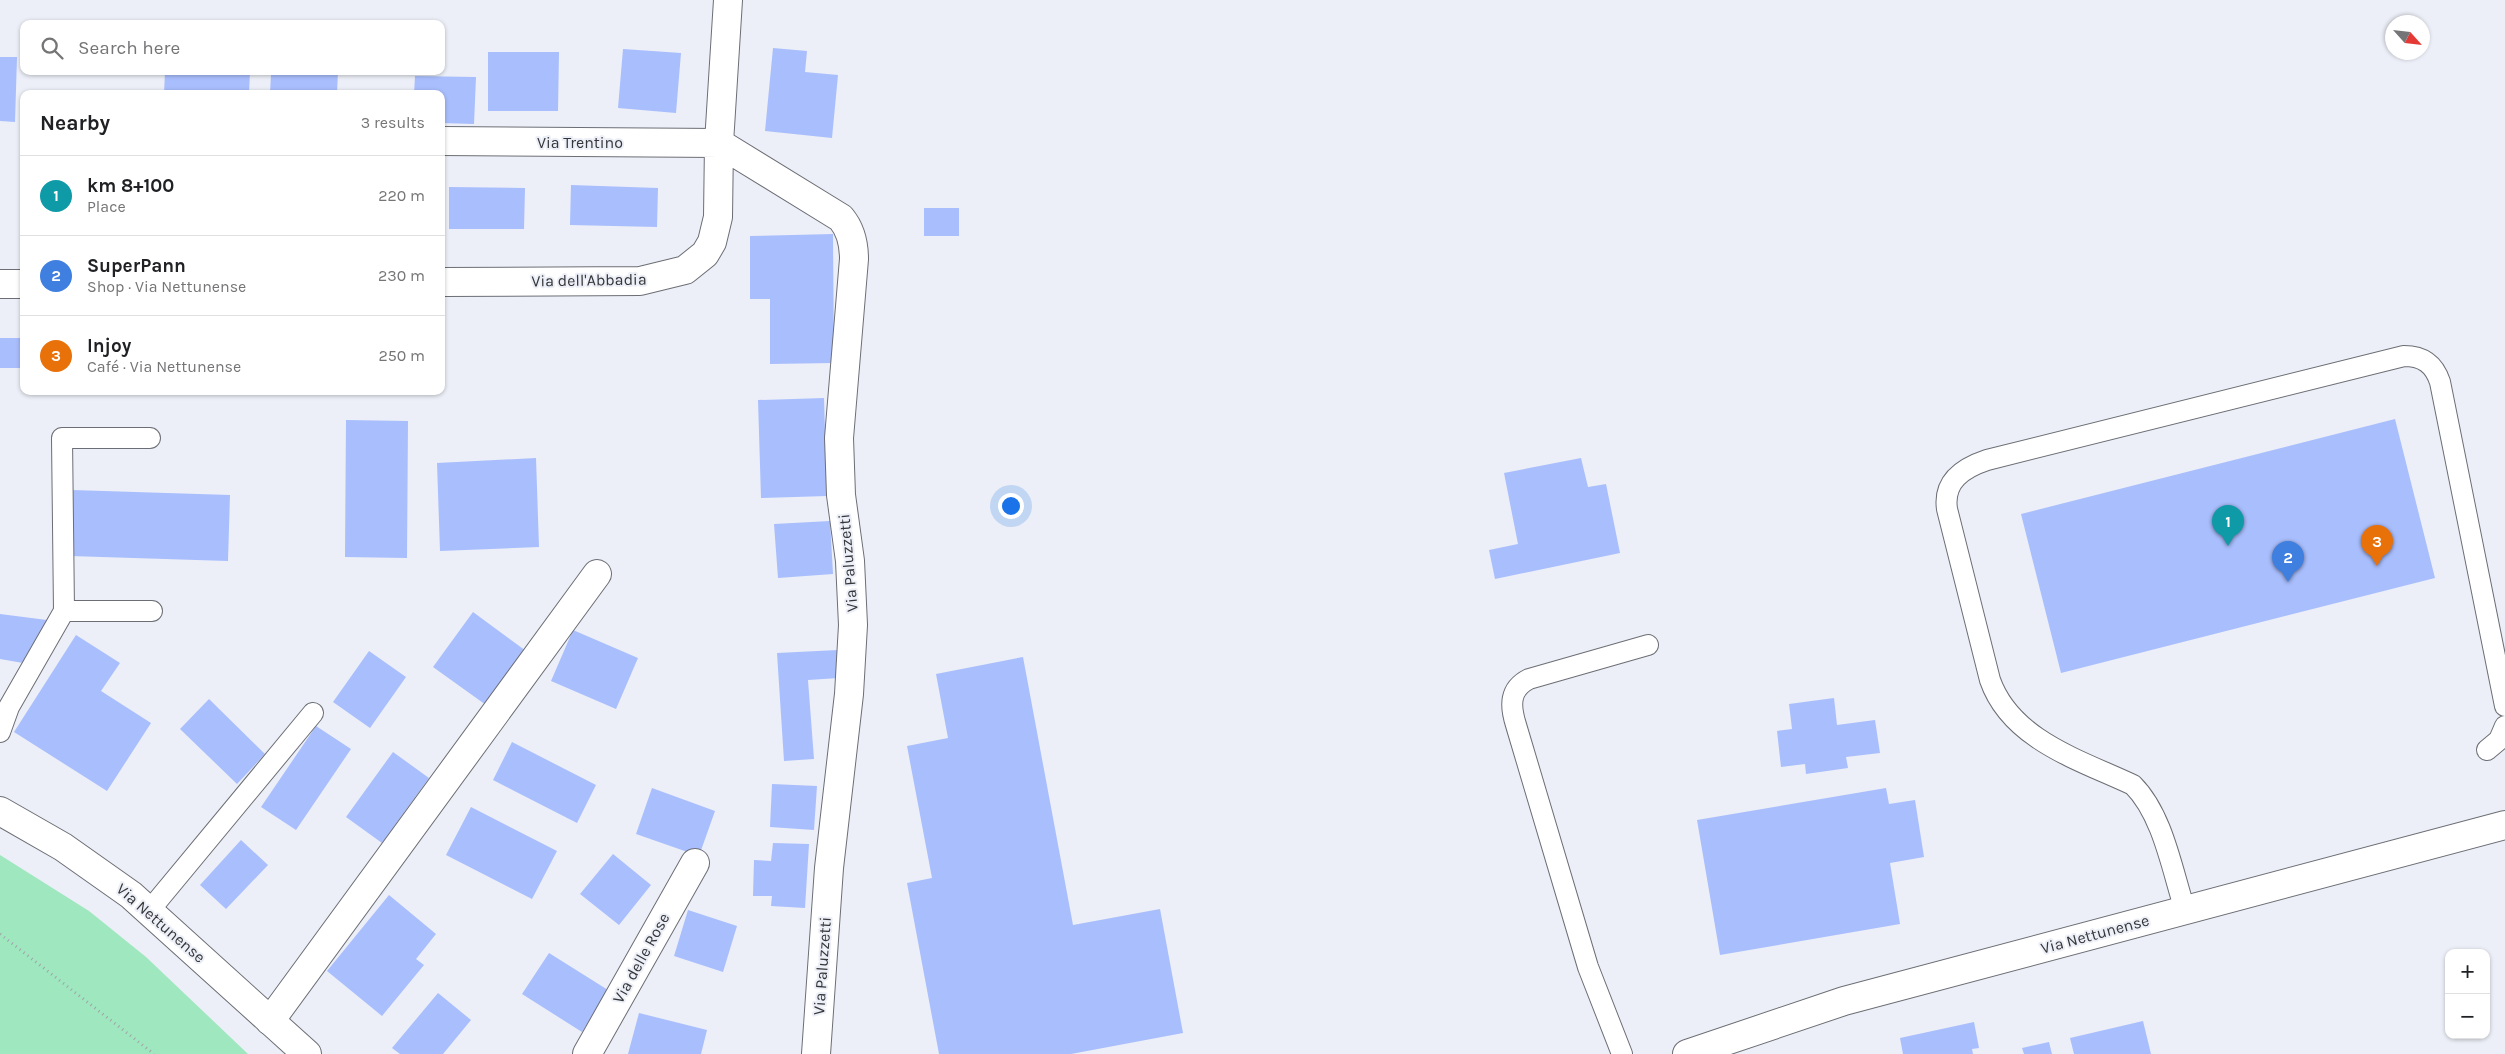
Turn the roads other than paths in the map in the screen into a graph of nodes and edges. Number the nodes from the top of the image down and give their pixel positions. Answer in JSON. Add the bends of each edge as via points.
{"nodes":[{"id":1,"x":728,"y":0,"type":"edge"},
{"id":2,"x":445,"y":142,"type":"edge"},
{"id":3,"x":719,"y":143,"type":"junction"},
{"id":4,"x":445,"y":282,"type":"edge"},
{"id":5,"x":0,"y":284,"type":"edge"},
{"id":6,"x":20,"y":284,"type":"edge"},
{"id":7,"x":150,"y":438,"type":"dead end"},
{"id":8,"x":597,"y":574,"type":"dead end"},
{"id":9,"x":64,"y":611,"type":"junction"},
{"id":10,"x":152,"y":611,"type":"dead end"},
{"id":11,"x":1648,"y":645,"type":"dead end"},
{"id":12,"x":2505,"y":706,"type":"edge"},
{"id":13,"x":313,"y":714,"type":"dead end"},
{"id":14,"x":2505,"y":726,"type":"edge"},
{"id":15,"x":0,"y":732,"type":"edge"},
{"id":16,"x":2487,"y":750,"type":"dead end"},
{"id":17,"x":0,"y":811,"type":"edge"},
{"id":18,"x":2505,"y":825,"type":"edge"},
{"id":19,"x":695,"y":863,"type":"dead end"},
{"id":20,"x":2185,"y":910,"type":"junction"},
{"id":21,"x":149,"y":911,"type":"junction"},
{"id":22,"x":270,"y":1021,"type":"junction"},
{"id":23,"x":307,"y":1054,"type":"edge"},
{"id":24,"x":588,"y":1054,"type":"edge"},
{"id":25,"x":816,"y":1054,"type":"edge"},
{"id":26,"x":1622,"y":1054,"type":"edge"},
{"id":27,"x":1687,"y":1054,"type":"edge"}],
"edges":[{"from":1,"to":3,"type":"street","name":"Via dell'Abbadia"},
{"from":2,"to":3,"type":"street","name":"Via Trentino"},
{"from":3,"to":4,"type":"street","name":"Via dell'Abbadia","via":[[716,232],[706,254],[685,270],[640,281]]},
{"from":3,"to":25,"type":"street","name":"Via Paluzzetti","via":[[841,218],[854,244],[839,438],[853,625],[829,868]]},
{"from":5,"to":6,"type":"street"},
{"from":7,"to":9,"type":"lane","via":[[62,438]]},
{"from":8,"to":22,"type":"street"},
{"from":9,"to":10,"type":"lane"},
{"from":9,"to":15,"type":"lane","via":[[8,707]]},
{"from":11,"to":26,"type":"lane","via":[[1529,679],[1517,687],[1512,700],[1516,725],[1588,967]]},
{"from":12,"to":20,"type":"lane","via":[[2440,382],[2431,365],[2421,358],[2404,356],[1987,460],[1962,471],[1947,491],[1947,509],[1996,695],[2007,712],[2035,737],[2133,785],[2142,795],[2156,818]]},
{"from":13,"to":21,"type":"lane"},
{"from":14,"to":16,"type":"lane","via":[[2499,740]]},
{"from":17,"to":21,"type":"street","name":"Via Nettunense","via":[[89,865]]},
{"from":18,"to":20,"type":"street","name":"Via Nettunense"},
{"from":19,"to":24,"type":"street","name":"Via delle Rose"},
{"from":20,"to":27,"type":"street","name":"Via Nettunense","via":[[1844,1002]]},
{"from":21,"to":22,"type":"street","name":"Via Nettunense"},
{"from":22,"to":23,"type":"street","name":"Via Nettunense"}]}
